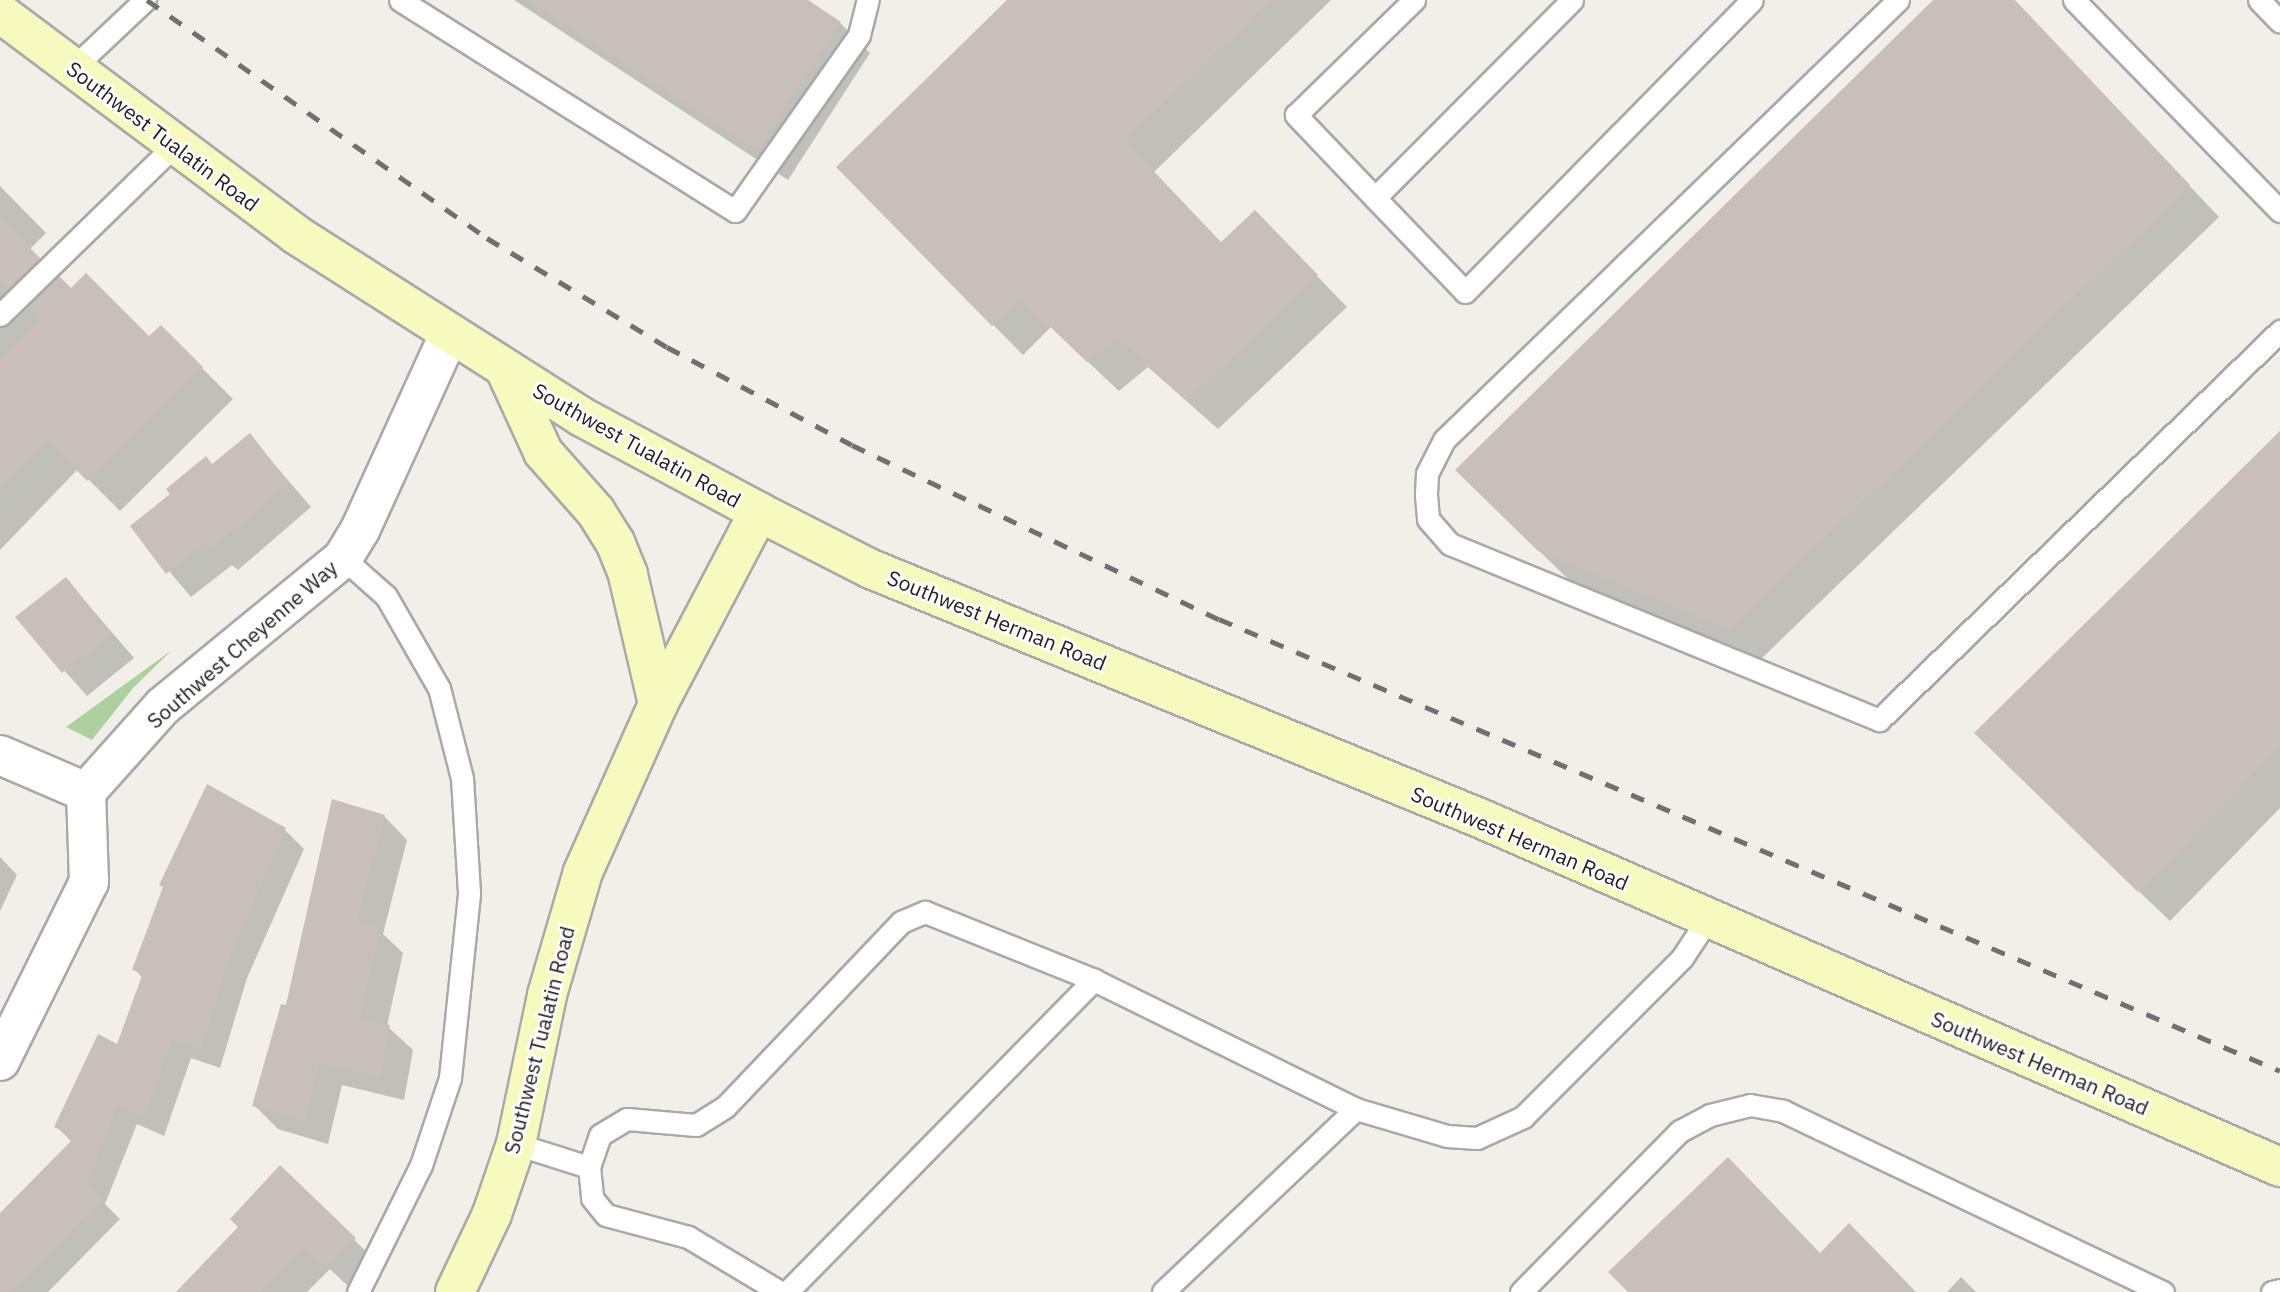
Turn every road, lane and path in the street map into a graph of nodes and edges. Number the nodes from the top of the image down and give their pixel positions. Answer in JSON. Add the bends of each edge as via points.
{"nodes":[{"id":1,"x":145,"y":0,"type":"edge"},
{"id":2,"x":400,"y":0,"type":"edge"},
{"id":3,"x":867,"y":0,"type":"edge"},
{"id":4,"x":1414,"y":0,"type":"edge"},
{"id":5,"x":1572,"y":0,"type":"edge"},
{"id":6,"x":1752,"y":0,"type":"edge"},
{"id":7,"x":1898,"y":0,"type":"edge"},
{"id":8,"x":2074,"y":0,"type":"edge"},
{"id":9,"x":2259,"y":0,"type":"edge"},
{"id":10,"x":0,"y":13,"type":"edge"},
{"id":11,"x":2280,"y":22,"type":"edge"},
{"id":12,"x":73,"y":68,"type":"junction"},
{"id":13,"x":174,"y":146,"type":"junction"},
{"id":14,"x":1375,"y":198,"type":"junction"},
{"id":15,"x":2280,"y":211,"type":"edge"},
{"id":16,"x":0,"y":315,"type":"edge"},
{"id":17,"x":2280,"y":331,"type":"edge"},
{"id":18,"x":449,"y":335,"type":"junction"},
{"id":19,"x":506,"y":370,"type":"junction"},
{"id":20,"x":759,"y":512,"type":"junction"},
{"id":21,"x":343,"y":558,"type":"junction"},
{"id":22,"x":658,"y":704,"type":"junction"},
{"id":23,"x":0,"y":755,"type":"edge"},
{"id":24,"x":86,"y":792,"type":"junction"},
{"id":25,"x":1707,"y":919,"type":"junction"},
{"id":26,"x":1094,"y":979,"type":"junction"},
{"id":27,"x":0,"y":1061,"type":"edge"},
{"id":28,"x":1356,"y":1109,"type":"junction"},
{"id":29,"x":516,"y":1144,"type":"junction"},
{"id":30,"x":589,"y":1167,"type":"junction"},
{"id":31,"x":2280,"y":1167,"type":"edge"},
{"id":32,"x":2279,"y":1290,"type":"edge"},
{"id":33,"x":358,"y":1292,"type":"edge"},
{"id":34,"x":455,"y":1292,"type":"edge"},
{"id":35,"x":780,"y":1292,"type":"edge"},
{"id":36,"x":787,"y":1292,"type":"edge"},
{"id":37,"x":1163,"y":1292,"type":"edge"},
{"id":38,"x":1521,"y":1292,"type":"edge"},
{"id":39,"x":2163,"y":1292,"type":"edge"},
{"id":40,"x":2272,"y":1292,"type":"edge"}],
"edges":[{"from":1,"to":12,"type":"lane"},
{"from":2,"to":3,"type":"lane","via":[[735,211],[859,35]]},
{"from":4,"to":14,"type":"lane","via":[[1296,115]]},
{"from":5,"to":14,"type":"lane"},
{"from":6,"to":14,"type":"lane","via":[[1465,292]]},
{"from":7,"to":17,"type":"lane","via":[[1444,440],[1427,474],[1426,495],[1428,519],[1450,544],[1879,720]]},
{"from":8,"to":15,"type":"lane"},
{"from":9,"to":11,"type":"lane"},
{"from":10,"to":12,"type":"main road","name":"Southwest Tualatin Road"},
{"from":12,"to":13,"type":"main road","name":"Southwest Tualatin Road"},
{"from":13,"to":16,"type":"lane"},
{"from":13,"to":18,"type":"main road","name":"Southwest Tualatin Road","via":[[295,234]]},
{"from":18,"to":19,"type":"main road","name":"Southwest Tualatin Road"},
{"from":18,"to":21,"type":"street","name":"Southwest Cheyenne Way"},
{"from":19,"to":20,"type":"main road","name":"Southwest Tualatin Road"},
{"from":19,"to":22,"type":"main road","via":[[543,452],[596,512],[615,542],[628,575]]},
{"from":20,"to":22,"type":"main road","name":"Southwest Tualatin Road"},
{"from":20,"to":25,"type":"main road","name":"Southwest Herman Road","via":[[871,569],[1482,819]]},
{"from":21,"to":24,"type":"street","name":"Southwest Cheyenne Way","via":[[163,706]]},
{"from":21,"to":33,"type":"lane","via":[[386,596],[439,688],[462,778],[469,894],[450,1078],[421,1165]]},
{"from":22,"to":29,"type":"main road","name":"Southwest Tualatin Road","via":[[583,872],[564,930]]},
{"from":23,"to":24,"type":"street"},
{"from":24,"to":27,"type":"street","via":[[89,882]]},
{"from":25,"to":28,"type":"lane","via":[[1682,958],[1524,1117],[1477,1138],[1447,1136]]},
{"from":25,"to":31,"type":"main road","name":"Southwest Herman Road"},
{"from":26,"to":28,"type":"lane"},
{"from":26,"to":30,"type":"lane","via":[[925,912],[901,922],[725,1107],[696,1125],[627,1119],[600,1135]]},
{"from":26,"to":36,"type":"lane"},
{"from":28,"to":37,"type":"lane"},
{"from":29,"to":30,"type":"lane"},
{"from":29,"to":34,"type":"main road","name":"Southwest Tualatin Road","via":[[492,1214]]},
{"from":30,"to":35,"type":"lane","via":[[592,1198],[606,1215],[688,1237]]},
{"from":32,"to":40,"type":"lane"},
{"from":38,"to":39,"type":"lane","via":[[1680,1131],[1710,1115],[1750,1105],[1783,1111]]}]}
